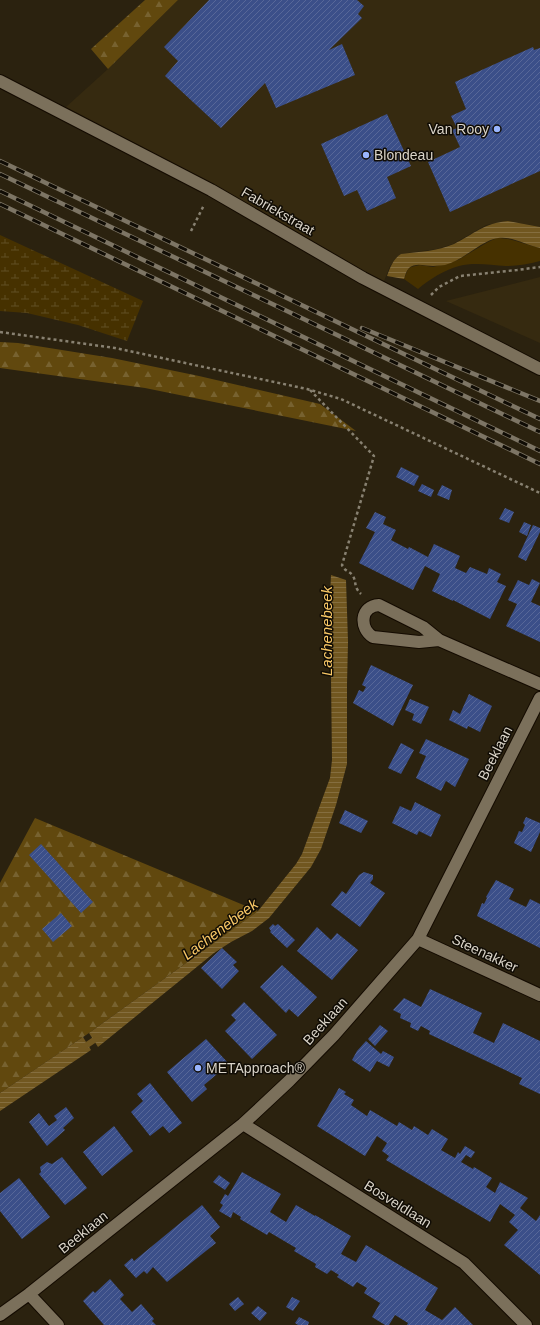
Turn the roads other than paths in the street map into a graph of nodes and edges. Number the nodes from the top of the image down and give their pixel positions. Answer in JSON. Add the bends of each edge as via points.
{"nodes":[{"id":1,"x":0,"y":80,"type":"edge"},
{"id":2,"x":540,"y":369,"type":"edge"},
{"id":3,"x":439,"y":640,"type":"junction"},
{"id":4,"x":540,"y":684,"type":"edge"},
{"id":5,"x":540,"y":698,"type":"edge"},
{"id":6,"x":418,"y":938,"type":"junction"},
{"id":7,"x":540,"y":995,"type":"edge"},
{"id":8,"x":242,"y":1124,"type":"junction"},
{"id":9,"x":29,"y":1294,"type":"junction"},
{"id":10,"x":0,"y":1315,"type":"edge"},
{"id":11,"x":58,"y":1325,"type":"edge"},
{"id":12,"x":526,"y":1325,"type":"edge"}],
"edges":[{"from":1,"to":2,"type":"street","name":"Fabriekstraat","via":[[211,190],[363,278]]},
{"from":3,"to":3,"type":"street","via":[[423,627],[379,605],[372,606],[364,615],[365,628],[373,637],[419,642]]},
{"from":3,"to":4,"type":"street"},
{"from":5,"to":6,"type":"street","name":"Beeklaan"},
{"from":6,"to":7,"type":"street","name":"Steenakker"},
{"from":6,"to":8,"type":"street","name":"Beeklaan","via":[[334,1036]]},
{"from":8,"to":9,"type":"street","name":"Beeklaan"},
{"from":8,"to":12,"type":"street","name":"Bosveldlaan","via":[[464,1263]]},
{"from":9,"to":10,"type":"street","name":"Beeklaan"},
{"from":9,"to":11,"type":"street"}]}
